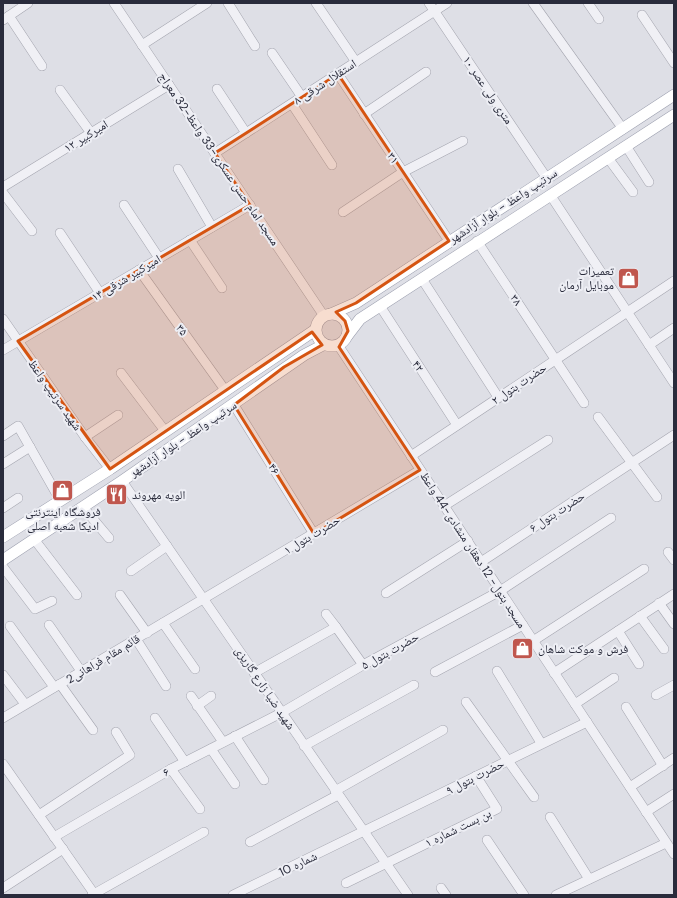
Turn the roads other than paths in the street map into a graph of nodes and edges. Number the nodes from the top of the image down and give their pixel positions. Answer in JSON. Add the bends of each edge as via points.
{"nodes":[{"id":1,"x":28,"y":3,"type":"edge"},
{"id":2,"x":114,"y":3,"type":"edge"},
{"id":3,"x":207,"y":3,"type":"edge"},
{"id":4,"x":228,"y":3,"type":"edge"},
{"id":5,"x":316,"y":3,"type":"edge"},
{"id":6,"x":429,"y":3,"type":"edge"},
{"id":7,"x":448,"y":3,"type":"edge"},
{"id":8,"x":533,"y":3,"type":"edge"},
{"id":9,"x":588,"y":3,"type":"edge"},
{"id":10,"x":435,"y":11,"type":"junction"},
{"id":11,"x":642,"y":15,"type":"dead end"},
{"id":12,"x":6,"y":18,"type":"edge"},
{"id":13,"x":599,"y":19,"type":"dead end"},
{"id":14,"x":142,"y":45,"type":"junction"},
{"id":15,"x":255,"y":46,"type":"dead end"},
{"id":16,"x":272,"y":53,"type":"dead end"},
{"id":17,"x":356,"y":62,"type":"junction"},
{"id":18,"x":674,"y":64,"type":"edge"},
{"id":19,"x":42,"y":66,"type":"dead end"},
{"id":20,"x":426,"y":72,"type":"dead end"},
{"id":21,"x":338,"y":74,"type":"junction"},
{"id":22,"x":169,"y":84,"type":"junction"},
{"id":23,"x":216,"y":89,"type":"dead end"},
{"id":24,"x":60,"y":90,"type":"dead end"},
{"id":25,"x":674,"y":95,"type":"edge"},
{"id":26,"x":302,"y":97,"type":"junction"},
{"id":27,"x":292,"y":104,"type":"junction"},
{"id":28,"x":364,"y":114,"type":"junction"},
{"id":29,"x":674,"y":115,"type":"edge"},
{"id":30,"x":623,"y":129,"type":"junction"},
{"id":31,"x":91,"y":133,"type":"junction"},
{"id":32,"x":246,"y":133,"type":"junction"},
{"id":33,"x":463,"y":141,"type":"dead end"},
{"id":34,"x":626,"y":146,"type":"junction"},
{"id":35,"x":215,"y":153,"type":"junction"},
{"id":36,"x":608,"y":158,"type":"junction"},
{"id":37,"x":332,"y":165,"type":"dead end"},
{"id":38,"x":178,"y":169,"type":"dead end"},
{"id":39,"x":403,"y":172,"type":"junction"},
{"id":40,"x":546,"y":177,"type":"junction"},
{"id":41,"x":649,"y":182,"type":"dead end"},
{"id":42,"x":3,"y":187,"type":"edge"},
{"id":43,"x":3,"y":192,"type":"edge"},
{"id":44,"x":633,"y":192,"type":"dead end"},
{"id":45,"x":550,"y":196,"type":"junction"},
{"id":46,"x":124,"y":205,"type":"dead end"},
{"id":47,"x":250,"y":205,"type":"junction"},
{"id":48,"x":343,"y":212,"type":"dead end"},
{"id":49,"x":212,"y":227,"type":"junction"},
{"id":50,"x":32,"y":231,"type":"dead end"},
{"id":51,"x":60,"y":233,"type":"dead end"},
{"id":52,"x":190,"y":240,"type":"junction"},
{"id":53,"x":449,"y":241,"type":"junction"},
{"id":54,"x":477,"y":241,"type":"junction"},
{"id":55,"x":159,"y":258,"type":"junction"},
{"id":56,"x":139,"y":270,"type":"junction"},
{"id":57,"x":422,"y":279,"type":"junction"},
{"id":58,"x":674,"y":281,"type":"edge"},
{"id":59,"x":222,"y":288,"type":"dead end"},
{"id":60,"x":100,"y":293,"type":"junction"},
{"id":61,"x":380,"y":306,"type":"junction"},
{"id":62,"x":627,"y":312,"type":"junction"},
{"id":63,"x":328,"y":315,"type":"junction"},
{"id":64,"x":3,"y":319,"type":"edge"},
{"id":65,"x":674,"y":328,"type":"edge"},
{"id":66,"x":315,"y":330,"type":"junction"},
{"id":67,"x":347,"y":336,"type":"junction"},
{"id":68,"x":18,"y":341,"type":"junction"},
{"id":69,"x":323,"y":344,"type":"junction"},
{"id":70,"x":338,"y":345,"type":"junction"},
{"id":71,"x":649,"y":345,"type":"junction"},
{"id":72,"x":3,"y":350,"type":"edge"},
{"id":73,"x":556,"y":359,"type":"junction"},
{"id":74,"x":121,"y":373,"type":"dead end"},
{"id":75,"x":674,"y":383,"type":"edge"},
{"id":76,"x":225,"y":390,"type":"junction"},
{"id":77,"x":498,"y":397,"type":"junction"},
{"id":78,"x":584,"y":403,"type":"dead end"},
{"id":79,"x":234,"y":404,"type":"junction"},
{"id":80,"x":118,"y":415,"type":"dead end"},
{"id":81,"x":598,"y":417,"type":"dead end"},
{"id":82,"x":457,"y":425,"type":"junction"},
{"id":83,"x":166,"y":431,"type":"junction"},
{"id":84,"x":674,"y":435,"type":"edge"},
{"id":85,"x":3,"y":436,"type":"edge"},
{"id":86,"x":85,"y":437,"type":"junction"},
{"id":87,"x":548,"y":440,"type":"dead end"},
{"id":88,"x":30,"y":447,"type":"junction"},
{"id":89,"x":411,"y":456,"type":"junction"},
{"id":90,"x":632,"y":463,"type":"junction"},
{"id":91,"x":3,"y":464,"type":"edge"},
{"id":92,"x":110,"y":469,"type":"junction"},
{"id":93,"x":420,"y":470,"type":"junction"},
{"id":94,"x":122,"y":481,"type":"junction"},
{"id":95,"x":656,"y":497,"type":"dead end"},
{"id":96,"x":18,"y":498,"type":"dead end"},
{"id":97,"x":60,"y":500,"type":"junction"},
{"id":98,"x":444,"y":506,"type":"junction"},
{"id":99,"x":83,"y":507,"type":"junction"},
{"id":100,"x":3,"y":508,"type":"edge"},
{"id":101,"x":611,"y":518,"type":"dead end"},
{"id":102,"x":314,"y":534,"type":"junction"},
{"id":103,"x":3,"y":536,"type":"edge"},
{"id":104,"x":109,"y":538,"type":"dead end"},
{"id":105,"x":34,"y":539,"type":"junction"},
{"id":106,"x":468,"y":541,"type":"junction"},
{"id":107,"x":167,"y":546,"type":"junction"},
{"id":108,"x":668,"y":552,"type":"dead end"},
{"id":109,"x":3,"y":560,"type":"edge"},
{"id":110,"x":674,"y":560,"type":"edge"},
{"id":111,"x":481,"y":562,"type":"junction"},
{"id":112,"x":3,"y":568,"type":"edge"},
{"id":113,"x":644,"y":569,"type":"dead end"},
{"id":114,"x":131,"y":571,"type":"dead end"},
{"id":115,"x":500,"y":591,"type":"junction"},
{"id":116,"x":386,"y":593,"type":"dead end"},
{"id":117,"x":674,"y":594,"type":"edge"},
{"id":118,"x":77,"y":595,"type":"dead end"},
{"id":119,"x":120,"y":595,"type":"dead end"},
{"id":120,"x":204,"y":600,"type":"junction"},
{"id":121,"x":52,"y":601,"type":"dead end"},
{"id":122,"x":659,"y":604,"type":"junction"},
{"id":123,"x":326,"y":614,"type":"dead end"},
{"id":124,"x":640,"y":616,"type":"junction"},
{"id":125,"x":163,"y":623,"type":"junction"},
{"id":126,"x":674,"y":624,"type":"edge"},
{"id":127,"x":523,"y":625,"type":"junction"},
{"id":128,"x":10,"y":626,"type":"dead end"},
{"id":129,"x":49,"y":626,"type":"dead end"},
{"id":130,"x":336,"y":626,"type":"junction"},
{"id":131,"x":618,"y":631,"type":"junction"},
{"id":132,"x":147,"y":633,"type":"junction"},
{"id":133,"x":136,"y":639,"type":"junction"},
{"id":134,"x":533,"y":641,"type":"junction"},
{"id":135,"x":664,"y":649,"type":"dead end"},
{"id":136,"x":639,"y":664,"type":"dead end"},
{"id":137,"x":363,"y":665,"type":"junction"},
{"id":138,"x":195,"y":669,"type":"dead end"},
{"id":139,"x":82,"y":671,"type":"junction"},
{"id":140,"x":435,"y":672,"type":"dead end"},
{"id":141,"x":497,"y":672,"type":"dead end"},
{"id":142,"x":254,"y":673,"type":"junction"},
{"id":143,"x":554,"y":673,"type":"junction"},
{"id":144,"x":3,"y":675,"type":"edge"},
{"id":145,"x":614,"y":678,"type":"dead end"},
{"id":146,"x":414,"y":685,"type":"dead end"},
{"id":147,"x":674,"y":685,"type":"edge"},
{"id":148,"x":57,"y":686,"type":"junction"},
{"id":149,"x":166,"y":686,"type":"dead end"},
{"id":150,"x":656,"y":695,"type":"dead end"},
{"id":151,"x":190,"y":696,"type":"dead end"},
{"id":152,"x":211,"y":696,"type":"dead end"},
{"id":153,"x":466,"y":702,"type":"dead end"},
{"id":154,"x":25,"y":704,"type":"junction"},
{"id":155,"x":575,"y":704,"type":"junction"},
{"id":156,"x":197,"y":706,"type":"junction"},
{"id":157,"x":626,"y":707,"type":"dead end"},
{"id":158,"x":281,"y":713,"type":"junction"},
{"id":159,"x":3,"y":718,"type":"edge"},
{"id":160,"x":155,"y":718,"type":"dead end"},
{"id":161,"x":587,"y":722,"type":"junction"},
{"id":162,"x":93,"y":730,"type":"dead end"},
{"id":163,"x":443,"y":730,"type":"dead end"},
{"id":164,"x":116,"y":732,"type":"dead end"},
{"id":165,"x":235,"y":736,"type":"junction"},
{"id":166,"x":223,"y":742,"type":"junction"},
{"id":167,"x":541,"y":743,"type":"junction"},
{"id":168,"x":304,"y":746,"type":"junction"},
{"id":169,"x":211,"y":748,"type":"junction"},
{"id":170,"x":674,"y":758,"type":"edge"},
{"id":171,"x":507,"y":760,"type":"junction"},
{"id":172,"x":185,"y":762,"type":"junction"},
{"id":173,"x":3,"y":764,"type":"edge"},
{"id":174,"x":663,"y":766,"type":"junction"},
{"id":175,"x":171,"y":770,"type":"junction"},
{"id":176,"x":476,"y":776,"type":"junction"},
{"id":177,"x":264,"y":780,"type":"dead end"},
{"id":178,"x":235,"y":784,"type":"dead end"},
{"id":179,"x":630,"y":787,"type":"junction"},
{"id":180,"x":336,"y":793,"type":"junction"},
{"id":181,"x":674,"y":794,"type":"edge"},
{"id":182,"x":534,"y":797,"type":"dead end"},
{"id":183,"x":200,"y":809,"type":"dead end"},
{"id":184,"x":646,"y":812,"type":"junction"},
{"id":185,"x":39,"y":815,"type":"junction"},
{"id":186,"x":550,"y":817,"type":"dead end"},
{"id":187,"x":204,"y":832,"type":"dead end"},
{"id":188,"x":364,"y":832,"type":"junction"},
{"id":189,"x":54,"y":837,"type":"junction"},
{"id":190,"x":487,"y":840,"type":"dead end"},
{"id":191,"x":250,"y":842,"type":"dead end"},
{"id":192,"x":666,"y":842,"type":"junction"},
{"id":193,"x":63,"y":849,"type":"junction"},
{"id":194,"x":674,"y":854,"type":"edge"},
{"id":195,"x":386,"y":864,"type":"junction"},
{"id":196,"x":589,"y":879,"type":"junction"},
{"id":197,"x":346,"y":883,"type":"dead end"},
{"id":198,"x":3,"y":888,"type":"edge"},
{"id":199,"x":94,"y":895,"type":"edge"},
{"id":200,"x":232,"y":895,"type":"edge"},
{"id":201,"x":408,"y":895,"type":"edge"},
{"id":202,"x":524,"y":895,"type":"edge"},
{"id":203,"x":556,"y":895,"type":"edge"}],
"edges":[{"from":1,"to":12,"type":"street"},
{"from":2,"to":14,"type":"street","name":"مسجد امام حسن عسکری-33 واعظ-32 معراج"},
{"from":3,"to":14,"type":"street"},
{"from":4,"to":15,"type":"street"},
{"from":5,"to":17,"type":"street"},
{"from":6,"to":10,"type":"street","name":"۱۰ متری ولی عصر"},
{"from":7,"to":10,"type":"street","name":"استقلال شرقی ۸"},
{"from":8,"to":30,"type":"street"},
{"from":9,"to":13,"type":"street"},
{"from":10,"to":17,"type":"street","name":"استقلال شرقی ۸"},
{"from":10,"to":40,"type":"street","name":"۱۰ متری ولی عصر"},
{"from":11,"to":18,"type":"street"},
{"from":12,"to":19,"type":"street"},
{"from":14,"to":22,"type":"street","name":"مسجد امام حسن عسکری-33 واعظ-32 معراج"},
{"from":16,"to":26,"type":"street"},
{"from":17,"to":21,"type":"street","name":"استقلال شرقی ۸"},
{"from":20,"to":28,"type":"street"},
{"from":21,"to":26,"type":"street","name":"استقلال شرقی ۸"},
{"from":21,"to":28,"type":"street","name":"۳۱"},
{"from":22,"to":31,"type":"street","name":"امیرکبیر ۱۲"},
{"from":22,"to":35,"type":"street","name":"مسجد امام حسن عسکری-33 واعظ-32 معراج"},
{"from":23,"to":32,"type":"street"},
{"from":24,"to":31,"type":"street"},
{"from":25,"to":30,"type":"main road","name":"سرتیپ واعظ - بلوار آزادشهر"},
{"from":26,"to":27,"type":"street","name":"استقلال شرقی ۸"},
{"from":27,"to":32,"type":"street","name":"استقلال شرقی ۸"},
{"from":27,"to":37,"type":"street"},
{"from":28,"to":39,"type":"street","name":"۳۱"},
{"from":29,"to":34,"type":"main road","name":"سرتیپ واعظ - بلوار آزادشهر"},
{"from":30,"to":40,"type":"main road","name":"سرتیپ واعظ - بلوار آزادشهر"},
{"from":31,"to":42,"type":"street","name":"امیرکبیر ۱۲"},
{"from":32,"to":35,"type":"street","name":"استقلال شرقی ۸"},
{"from":33,"to":39,"type":"street"},
{"from":34,"to":36,"type":"main road","name":"سرتیپ واعظ - بلوار آزادشهر"},
{"from":34,"to":41,"type":"street"},
{"from":35,"to":47,"type":"street","name":"مسجد امام حسن عسکری-33 واعظ-32 معراج"},
{"from":36,"to":44,"type":"street"},
{"from":36,"to":45,"type":"main road","name":"سرتیپ واعظ - بلوار آزادشهر"},
{"from":38,"to":49,"type":"street"},
{"from":39,"to":48,"type":"street"},
{"from":39,"to":53,"type":"street","name":"۳۱"},
{"from":40,"to":53,"type":"main road","name":"سرتیپ واعظ - بلوار آزادشهر"},
{"from":43,"to":50,"type":"street"},
{"from":45,"to":54,"type":"main road","name":"سرتیپ واعظ - بلوار آزادشهر"},
{"from":45,"to":62,"type":"street"},
{"from":46,"to":55,"type":"street"},
{"from":47,"to":49,"type":"street","name":"۱۴ امیرکبیر شرقی"},
{"from":47,"to":63,"type":"street","name":"مسجد امام حسن عسکری-33 واعظ-32 معراج"},
{"from":49,"to":52,"type":"street","name":"۱۴ امیرکبیر شرقی"},
{"from":51,"to":60,"type":"street"},
{"from":52,"to":55,"type":"street","name":"۱۴ امیرکبیر شرقی"},
{"from":52,"to":59,"type":"street"},
{"from":53,"to":63,"type":"main road","name":"سرتیپ واعظ - بلوار آزادشهر","via":[[352,305]]},
{"from":54,"to":57,"type":"main road","name":"سرتیپ واعظ - بلوار آزادشهر"},
{"from":54,"to":73,"type":"street","name":"۳۸"},
{"from":55,"to":56,"type":"street","name":"۱۴ امیرکبیر شرقی"},
{"from":56,"to":60,"type":"street","name":"۱۴ امیرکبیر شرقی"},
{"from":56,"to":76,"type":"street","name":"۳۵"},
{"from":57,"to":61,"type":"main road","name":"سرتیپ واعظ - بلوار آزادشهر"},
{"from":57,"to":77,"type":"street"},
{"from":58,"to":62,"type":"street","name":"حضرت بتول ۲"},
{"from":60,"to":68,"type":"street","name":"۱۴ امیرکبیر شرقی"},
{"from":61,"to":67,"type":"main road","name":"سرتیپ واعظ - بلوار آزادشهر","via":[[360,319]]},
{"from":61,"to":82,"type":"street","name":"۴۲"},
{"from":62,"to":71,"type":"street"},
{"from":62,"to":73,"type":"street","name":"حضرت بتول ۲"},
{"from":63,"to":66,"type":"main road","via":[[318,322]]},
{"from":63,"to":67,"type":"main road","via":[[337,315],[345,321]]},
{"from":64,"to":68,"type":"street","name":"شهید سرتیپ واعظ"},
{"from":65,"to":71,"type":"street"},
{"from":66,"to":69,"type":"main road","via":[[317,338]]},
{"from":66,"to":76,"type":"main road","name":"سرتیپ واعظ - بلوار آزادشهر"},
{"from":67,"to":70,"type":"main road"},
{"from":68,"to":72,"type":"street","name":"۱۴ امیرکبیر شرقی"},
{"from":68,"to":86,"type":"street","name":"شهید سرتیپ واعظ"},
{"from":69,"to":70,"type":"main road"},
{"from":69,"to":79,"type":"main road","name":"سرتیپ واعظ - بلوار آزادشهر"},
{"from":70,"to":89,"type":"street","name":"مسجد بتول- 12 دهقان منشادی-44 واعظ"},
{"from":71,"to":75,"type":"street"},
{"from":73,"to":77,"type":"street","name":"حضرت بتول ۲"},
{"from":73,"to":78,"type":"street","name":"۳۸"},
{"from":74,"to":83,"type":"street"},
{"from":76,"to":83,"type":"main road","name":"سرتیپ واعظ - بلوار آزادشهر"},
{"from":77,"to":82,"type":"street","name":"حضرت بتول ۲"},
{"from":79,"to":94,"type":"main road","name":"سرتیپ واعظ - بلوار آزادشهر"},
{"from":79,"to":102,"type":"street","name":"۴۶"},
{"from":80,"to":86,"type":"street"},
{"from":81,"to":90,"type":"street"},
{"from":82,"to":89,"type":"street","name":"حضرت بتول ۲"},
{"from":83,"to":92,"type":"main road","name":"سرتیپ واعظ - بلوار آزادشهر"},
{"from":84,"to":90,"type":"street","name":"حضرت بتول ۶"},
{"from":85,"to":88,"type":"street","via":[[18,426]]},
{"from":86,"to":92,"type":"street","name":"شهید سرتیپ واعظ"},
{"from":87,"to":98,"type":"street"},
{"from":88,"to":91,"type":"street"},
{"from":88,"to":97,"type":"street"},
{"from":89,"to":93,"type":"street","name":"مسجد بتول- 12 دهقان منشادی-44 واعظ"},
{"from":90,"to":95,"type":"street"},
{"from":90,"to":111,"type":"street","name":"حضرت بتول ۶"},
{"from":92,"to":97,"type":"main road","name":"سرتیپ واعظ - بلوار آزادشهر"},
{"from":93,"to":98,"type":"street","name":"مسجد بتول- 12 دهقان منشادی-44 واعظ"},
{"from":93,"to":102,"type":"street","name":"حضرت بتول ۱"},
{"from":94,"to":99,"type":"main road","name":"سرتیپ واعظ - بلوار آزادشهر"},
{"from":94,"to":107,"type":"street","name":"شهید ضیا زارع گاریزی"},
{"from":96,"to":100,"type":"street"},
{"from":97,"to":103,"type":"main road","name":"سرتیپ واعظ - بلوار آزادشهر"},
{"from":98,"to":106,"type":"street","name":"مسجد بتول- 12 دهقان منشادی-44 واعظ"},
{"from":99,"to":104,"type":"street"},
{"from":99,"to":105,"type":"main road","name":"سرتیپ واعظ - بلوار آزادشهر"},
{"from":101,"to":115,"type":"street","name":"حضرت بتول ۵"},
{"from":102,"to":120,"type":"street","name":"حضرت بتول ۱"},
{"from":105,"to":109,"type":"main road","name":"سرتیپ واعظ - بلوار آزادشهر"},
{"from":105,"to":118,"type":"street"},
{"from":106,"to":111,"type":"street","name":"مسجد بتول- 12 دهقان منشادی-44 واعظ"},
{"from":106,"to":116,"type":"street"},
{"from":107,"to":114,"type":"street"},
{"from":107,"to":120,"type":"street","name":"شهید ضیا زارع گاریزی"},
{"from":108,"to":110,"type":"street"},
{"from":111,"to":115,"type":"street","name":"مسجد بتول- 12 دهقان منشادی-44 واعظ"},
{"from":112,"to":121,"type":"street","via":[[35,609]]},
{"from":113,"to":134,"type":"street"},
{"from":115,"to":127,"type":"street","name":"مسجد بتول- 12 دهقان منشادی-44 واعظ"},
{"from":115,"to":137,"type":"street","name":"حضرت بتول ۵"},
{"from":117,"to":122,"type":"street"},
{"from":119,"to":132,"type":"street"},
{"from":120,"to":125,"type":"street","name":"2قائم مقام فراهانی"},
{"from":120,"to":142,"type":"street","name":"شهید ضیا زارع گاریزی"},
{"from":122,"to":124,"type":"street"},
{"from":122,"to":126,"type":"street"},
{"from":123,"to":130,"type":"street"},
{"from":124,"to":131,"type":"street"},
{"from":124,"to":135,"type":"street"},
{"from":125,"to":132,"type":"street","name":"2قائم مقام فراهانی"},
{"from":125,"to":138,"type":"street"},
{"from":127,"to":134,"type":"street","name":"مسجد بتول- 12 دهقان منشادی-44 واعظ"},
{"from":127,"to":140,"type":"street"},
{"from":128,"to":148,"type":"street"},
{"from":129,"to":139,"type":"street"},
{"from":130,"to":137,"type":"street"},
{"from":130,"to":142,"type":"street"},
{"from":131,"to":136,"type":"street"},
{"from":131,"to":143,"type":"street"},
{"from":132,"to":133,"type":"street","name":"2قائم مقام فراهانی"},
{"from":133,"to":139,"type":"street","name":"2قائم مقام فراهانی"},
{"from":133,"to":149,"type":"street"},
{"from":134,"to":143,"type":"street","name":"مسجد بتول- 12 دهقان منشادی-44 واعظ"},
{"from":137,"to":158,"type":"street","name":"حضرت بتول ۵"},
{"from":139,"to":148,"type":"street","name":"2قائم مقام فراهانی"},
{"from":141,"to":167,"type":"street"},
{"from":142,"to":158,"type":"street","name":"شهید ضیا زارع گاریزی"},
{"from":143,"to":155,"type":"street","name":"مسجد بتول- 12 دهقان منشادی-44 واعظ"},
{"from":144,"to":154,"type":"street"},
{"from":145,"to":155,"type":"street"},
{"from":146,"to":168,"type":"street"},
{"from":147,"to":150,"type":"street"},
{"from":148,"to":154,"type":"street","name":"2قائم مقام فراهانی"},
{"from":148,"to":162,"type":"street"},
{"from":151,"to":156,"type":"street"},
{"from":152,"to":156,"type":"street"},
{"from":153,"to":171,"type":"street"},
{"from":154,"to":159,"type":"street","name":"2قائم مقام فراهانی"},
{"from":155,"to":161,"type":"street","name":"مسجد بتول- 12 دهقان منشادی-44 واعظ"},
{"from":156,"to":166,"type":"street"},
{"from":157,"to":174,"type":"street"},
{"from":158,"to":165,"type":"street","name":"۶"},
{"from":158,"to":168,"type":"street","name":"شهید ضیا زارع گاریزی"},
{"from":160,"to":172,"type":"street"},
{"from":161,"to":167,"type":"street","name":"حضرت بتول ۹"},
{"from":161,"to":179,"type":"street","name":"مسجد بتول- 12 دهقان منشادی-44 واعظ"},
{"from":163,"to":180,"type":"street"},
{"from":164,"to":185,"type":"street","via":[[130,755]]},
{"from":165,"to":166,"type":"street","name":"۶"},
{"from":165,"to":177,"type":"street"},
{"from":166,"to":169,"type":"street","name":"۶"},
{"from":167,"to":171,"type":"street","name":"حضرت بتول ۹"},
{"from":168,"to":180,"type":"street","name":"شهید ضیا زارع گاریزی"},
{"from":169,"to":172,"type":"street","name":"۶"},
{"from":169,"to":178,"type":"street"},
{"from":170,"to":174,"type":"street"},
{"from":171,"to":176,"type":"street","name":"حضرت بتول ۹"},
{"from":171,"to":182,"type":"street"},
{"from":172,"to":175,"type":"street","name":"۶"},
{"from":173,"to":185,"type":"street"},
{"from":174,"to":179,"type":"street"},
{"from":175,"to":183,"type":"street"},
{"from":175,"to":189,"type":"street","name":"۶"},
{"from":176,"to":188,"type":"street","name":"حضرت بتول ۹"},
{"from":176,"to":195,"type":"street","name":"بن بست شماره ۱","via":[[497,809]]},
{"from":179,"to":184,"type":"street","name":"مسجد بتول- 12 دهقان منشادی-44 واعظ"},
{"from":180,"to":188,"type":"street","name":"شهید ضیا زارع گاریزی"},
{"from":180,"to":191,"type":"street"},
{"from":181,"to":184,"type":"street"},
{"from":184,"to":192,"type":"street","name":"مسجد بتول- 12 دهقان منشادی-44 واعظ"},
{"from":185,"to":189,"type":"street"},
{"from":186,"to":196,"type":"street"},
{"from":187,"to":199,"type":"street"},
{"from":188,"to":195,"type":"street","name":"شهید ضیا زارع گاریزی"},
{"from":188,"to":200,"type":"street","name":"شماره 10"},
{"from":189,"to":193,"type":"street"},
{"from":190,"to":202,"type":"street"},
{"from":192,"to":194,"type":"street","name":"مسجد بتول- 12 دهقان منشادی-44 واعظ"},
{"from":192,"to":196,"type":"street"},
{"from":193,"to":198,"type":"street"},
{"from":193,"to":199,"type":"street"},
{"from":195,"to":197,"type":"street"},
{"from":195,"to":201,"type":"street","name":"شهید ضیا زارع گاریزی"},
{"from":196,"to":203,"type":"street"}]}
